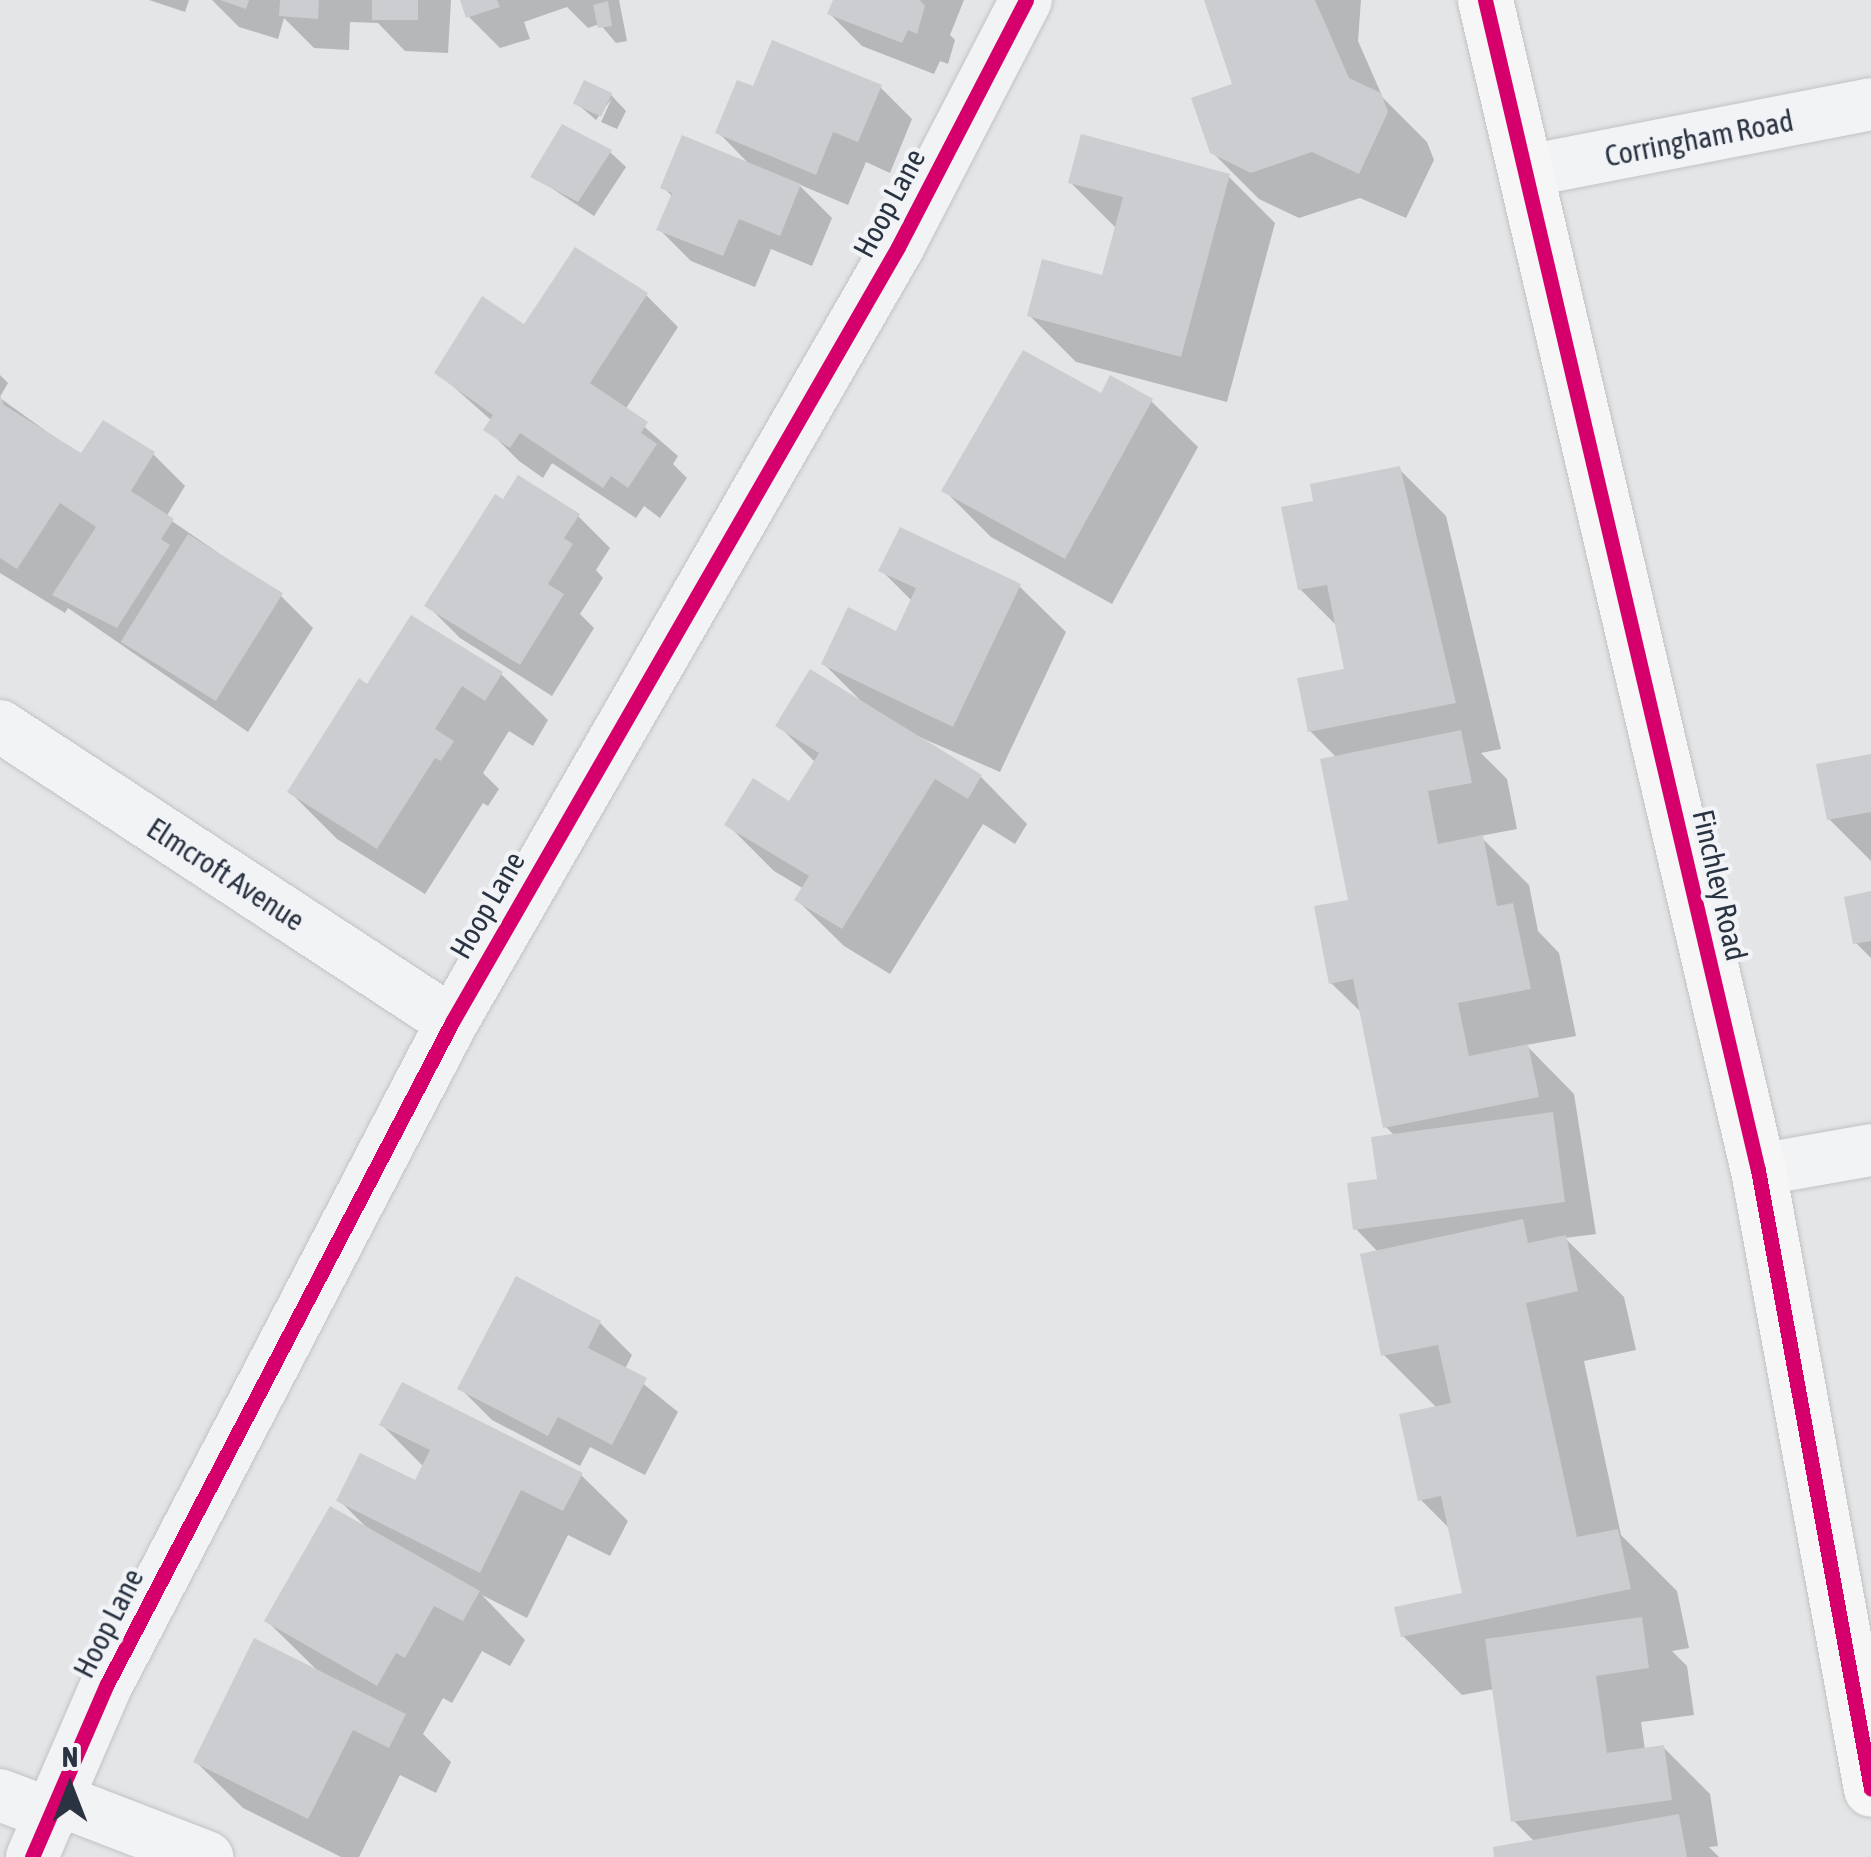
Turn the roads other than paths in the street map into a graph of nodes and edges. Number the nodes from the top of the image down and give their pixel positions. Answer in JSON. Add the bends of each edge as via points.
{"nodes":[{"id":1,"x":1026,"y":0,"type":"edge"},
{"id":2,"x":1484,"y":0,"type":"edge"},
{"id":3,"x":1871,"y":104,"type":"edge"},
{"id":4,"x":1527,"y":172,"type":"junction"},
{"id":5,"x":0,"y":726,"type":"edge"},
{"id":6,"x":452,"y":1022,"type":"junction"},
{"id":7,"x":1871,"y":1150,"type":"edge"},
{"id":8,"x":1758,"y":1170,"type":"junction"},
{"id":9,"x":1871,"y":1789,"type":"edge"},
{"id":10,"x":0,"y":1795,"type":"edge"},
{"id":11,"x":48,"y":1824,"type":"edge"},
{"id":12,"x":208,"y":1857,"type":"edge"}],
"edges":[{"from":1,"to":6,"type":"street","name":"Hoop Lane","via":[[898,247]]},
{"from":2,"to":4,"type":"main road","name":"Finchley Road"},
{"from":3,"to":4,"type":"street","name":"Corringham Road"},
{"from":4,"to":8,"type":"main road","name":"Finchley Road"},
{"from":5,"to":6,"type":"street","name":"Elmcroft Avenue"},
{"from":6,"to":11,"type":"street","name":"Hoop Lane","via":[[106,1684]]},
{"from":7,"to":8,"type":"street"},
{"from":8,"to":9,"type":"main road","name":"Finchley Road"},
{"from":10,"to":11,"type":"street"},
{"from":11,"to":12,"type":"street"}]}
